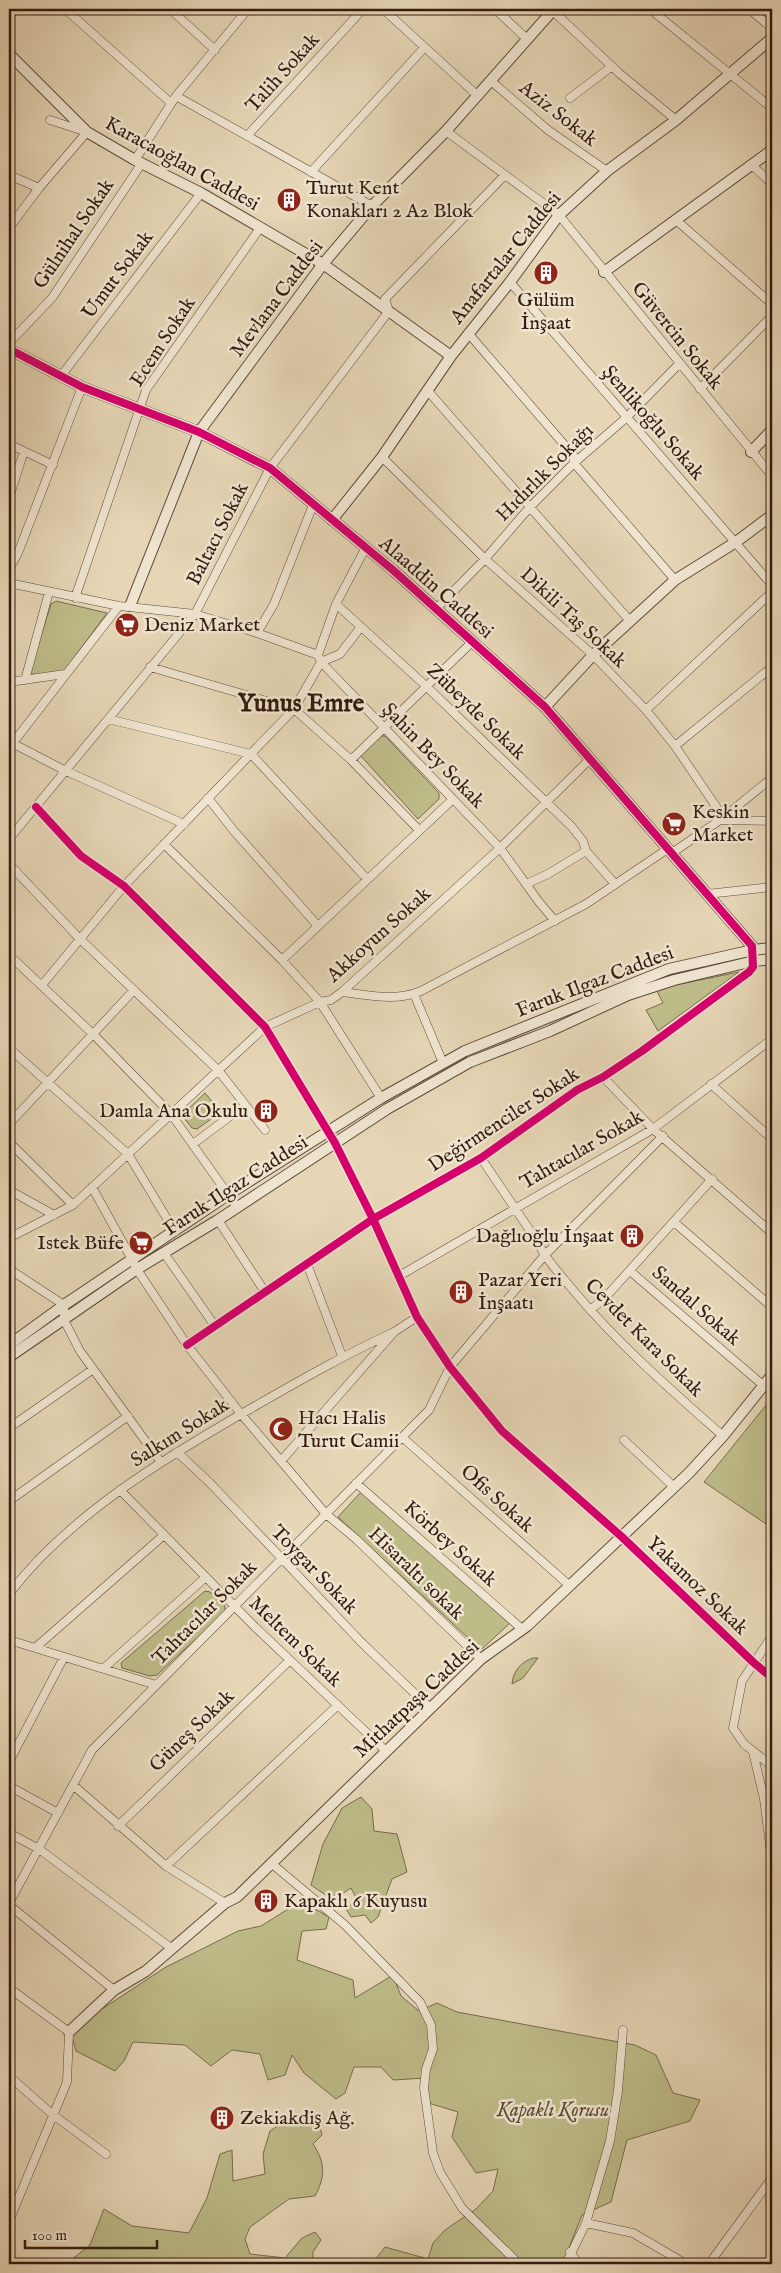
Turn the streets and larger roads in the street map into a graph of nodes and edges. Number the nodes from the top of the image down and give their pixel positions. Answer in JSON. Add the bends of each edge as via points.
{"nodes":[{"id":1,"x":13,"y":9,"type":"edge"},
{"id":2,"x":65,"y":9,"type":"edge"},
{"id":3,"x":170,"y":9,"type":"edge"},
{"id":4,"x":248,"y":9,"type":"edge"},
{"id":5,"x":363,"y":9,"type":"edge"},
{"id":6,"x":383,"y":9,"type":"edge"},
{"id":7,"x":495,"y":9,"type":"edge"},
{"id":8,"x":650,"y":9,"type":"edge"},
{"id":9,"x":749,"y":9,"type":"edge"},
{"id":10,"x":554,"y":10,"type":"edge"},
{"id":11,"x":9,"y":14,"type":"edge"},
{"id":12,"x":772,"y":28,"type":"edge"},
{"id":13,"x":772,"y":38,"type":"edge"},
{"id":14,"x":527,"y":39,"type":"junction"},
{"id":15,"x":424,"y":48,"type":"junction"},
{"id":16,"x":215,"y":50,"type":"junction"},
{"id":17,"x":9,"y":54,"type":"edge"},
{"id":18,"x":612,"y":66,"type":"junction"},
{"id":19,"x":731,"y":74,"type":"junction"},
{"id":20,"x":491,"y":81,"type":"junction"},
{"id":21,"x":478,"y":96,"type":"junction"},
{"id":22,"x":570,"y":98,"type":"dead end"},
{"id":23,"x":173,"y":100,"type":"junction"},
{"id":24,"x":772,"y":108,"type":"edge"},
{"id":25,"x":50,"y":120,"type":"dead end"},
{"id":26,"x":676,"y":120,"type":"junction"},
{"id":27,"x":446,"y":131,"type":"junction"},
{"id":28,"x":87,"y":132,"type":"junction"},
{"id":29,"x":247,"y":136,"type":"junction"},
{"id":30,"x":772,"y":150,"type":"edge"},
{"id":31,"x":772,"y":157,"type":"edge"},
{"id":32,"x":139,"y":162,"type":"junction"},
{"id":33,"x":754,"y":168,"type":"junction"},
{"id":34,"x":607,"y":171,"type":"junction"},
{"id":35,"x":311,"y":172,"type":"junction"},
{"id":36,"x":9,"y":175,"type":"edge"},
{"id":37,"x":504,"y":176,"type":"junction"},
{"id":38,"x":772,"y":184,"type":"edge"},
{"id":39,"x":39,"y":188,"type":"junction"},
{"id":40,"x":201,"y":193,"type":"junction"},
{"id":41,"x":372,"y":206,"type":"junction"},
{"id":42,"x":558,"y":215,"type":"junction"},
{"id":43,"x":678,"y":222,"type":"junction"},
{"id":44,"x":9,"y":228,"type":"edge"},
{"id":45,"x":260,"y":228,"type":"junction"},
{"id":46,"x":323,"y":264,"type":"junction"},
{"id":47,"x":604,"y":272,"type":"junction"},
{"id":48,"x":510,"y":282,"type":"junction"},
{"id":49,"x":772,"y":304,"type":"edge"},
{"id":50,"x":389,"y":311,"type":"junction"},
{"id":51,"x":772,"y":316,"type":"edge"},
{"id":52,"x":468,"y":334,"type":"junction"},
{"id":53,"x":9,"y":343,"type":"edge"},
{"id":54,"x":9,"y":349,"type":"edge"},
{"id":55,"x":451,"y":356,"type":"junction"},
{"id":56,"x":680,"y":364,"type":"junction"},
{"id":57,"x":61,"y":376,"type":"junction"},
{"id":58,"x":82,"y":387,"type":"junction"},
{"id":59,"x":700,"y":389,"type":"junction"},
{"id":60,"x":427,"y":390,"type":"junction"},
{"id":61,"x":140,"y":410,"type":"junction"},
{"id":62,"x":626,"y":418,"type":"junction"},
{"id":63,"x":772,"y":430,"type":"edge"},
{"id":64,"x":200,"y":432,"type":"junction"},
{"id":65,"x":9,"y":444,"type":"edge"},
{"id":66,"x":24,"y":452,"type":"junction"},
{"id":67,"x":752,"y":452,"type":"junction"},
{"id":68,"x":382,"y":458,"type":"junction"},
{"id":69,"x":574,"y":463,"type":"junction"},
{"id":70,"x":53,"y":465,"type":"junction"},
{"id":71,"x":270,"y":468,"type":"junction"},
{"id":72,"x":772,"y":476,"type":"edge"},
{"id":73,"x":9,"y":498,"type":"edge"},
{"id":74,"x":313,"y":505,"type":"junction"},
{"id":75,"x":530,"y":507,"type":"junction"},
{"id":76,"x":772,"y":514,"type":"edge"},
{"id":77,"x":332,"y":520,"type":"junction"},
{"id":78,"x":736,"y":542,"type":"junction"},
{"id":79,"x":366,"y":547,"type":"junction"},
{"id":80,"x":485,"y":559,"type":"junction"},
{"id":81,"x":9,"y":569,"type":"edge"},
{"id":82,"x":675,"y":580,"type":"junction"},
{"id":83,"x":9,"y":583,"type":"edge"},
{"id":84,"x":772,"y":585,"type":"edge"},
{"id":85,"x":49,"y":592,"type":"junction"},
{"id":86,"x":772,"y":592,"type":"edge"},
{"id":87,"x":75,"y":598,"type":"junction"},
{"id":88,"x":336,"y":604,"type":"junction"},
{"id":89,"x":119,"y":606,"type":"junction"},
{"id":90,"x":130,"y":606,"type":"junction"},
{"id":91,"x":437,"y":608,"type":"junction"},
{"id":92,"x":195,"y":614,"type":"junction"},
{"id":93,"x":630,"y":621,"type":"junction"},
{"id":94,"x":360,"y":628,"type":"junction"},
{"id":95,"x":257,"y":633,"type":"junction"},
{"id":96,"x":472,"y":641,"type":"junction"},
{"id":97,"x":593,"y":655,"type":"junction"},
{"id":98,"x":319,"y":659,"type":"junction"},
{"id":99,"x":150,"y":667,"type":"junction"},
{"id":100,"x":772,"y":667,"type":"edge"},
{"id":101,"x":65,"y":674,"type":"junction"},
{"id":102,"x":25,"y":680,"type":"junction"},
{"id":103,"x":9,"y":682,"type":"edge"},
{"id":104,"x":426,"y":686,"type":"junction"},
{"id":105,"x":545,"y":707,"type":"junction"},
{"id":106,"x":294,"y":709,"type":"junction"},
{"id":107,"x":646,"y":710,"type":"junction"},
{"id":108,"x":108,"y":719,"type":"junction"},
{"id":109,"x":384,"y":728,"type":"junction"},
{"id":110,"x":11,"y":745,"type":"edge"},
{"id":111,"x":675,"y":746,"type":"junction"},
{"id":112,"x":251,"y":754,"type":"junction"},
{"id":113,"x":590,"y":759,"type":"junction"},
{"id":114,"x":351,"y":760,"type":"junction"},
{"id":115,"x":66,"y":771,"type":"junction"},
{"id":116,"x":772,"y":778,"type":"edge"},
{"id":117,"x":208,"y":798,"type":"junction"},
{"id":118,"x":452,"y":800,"type":"junction"},
{"id":119,"x":545,"y":801,"type":"junction"},
{"id":120,"x":36,"y":807,"type":"junction"},
{"id":121,"x":720,"y":820,"type":"junction"},
{"id":122,"x":772,"y":821,"type":"edge"},
{"id":123,"x":184,"y":824,"type":"junction"},
{"id":124,"x":419,"y":830,"type":"junction"},
{"id":125,"x":9,"y":839,"type":"edge"},
{"id":126,"x":164,"y":844,"type":"junction"},
{"id":127,"x":500,"y":848,"type":"junction"},
{"id":128,"x":586,"y":851,"type":"junction"},
{"id":129,"x":671,"y":851,"type":"junction"},
{"id":130,"x":9,"y":864,"type":"edge"},
{"id":131,"x":367,"y":879,"type":"junction"},
{"id":132,"x":526,"y":884,"type":"junction"},
{"id":133,"x":615,"y":884,"type":"junction"},
{"id":134,"x":124,"y":886,"type":"junction"},
{"id":135,"x":772,"y":886,"type":"edge"},
{"id":136,"x":707,"y":894,"type":"junction"},
{"id":137,"x":555,"y":920,"type":"junction"},
{"id":138,"x":318,"y":926,"type":"junction"},
{"id":139,"x":79,"y":938,"type":"junction"},
{"id":140,"x":772,"y":948,"type":"edge"},
{"id":141,"x":753,"y":950,"type":"junction"},
{"id":142,"x":9,"y":955,"type":"edge"},
{"id":143,"x":772,"y":959,"type":"edge"},
{"id":144,"x":282,"y":960,"type":"junction"},
{"id":145,"x":754,"y":961,"type":"junction"},
{"id":146,"x":42,"y":985,"type":"junction"},
{"id":147,"x":134,"y":990,"type":"junction"},
{"id":148,"x":342,"y":992,"type":"junction"},
{"id":149,"x":414,"y":994,"type":"junction"},
{"id":150,"x":320,"y":1002,"type":"junction"},
{"id":151,"x":265,"y":1027,"type":"junction"},
{"id":152,"x":94,"y":1035,"type":"junction"},
{"id":153,"x":769,"y":1042,"type":"edge"},
{"id":154,"x":9,"y":1048,"type":"edge"},
{"id":155,"x":772,"y":1050,"type":"edge"},
{"id":156,"x":443,"y":1063,"type":"junction"},
{"id":157,"x":218,"y":1070,"type":"junction"},
{"id":158,"x":603,"y":1076,"type":"junction"},
{"id":159,"x":47,"y":1082,"type":"junction"},
{"id":160,"x":711,"y":1084,"type":"junction"},
{"id":161,"x":381,"y":1098,"type":"junction"},
{"id":162,"x":245,"y":1105,"type":"junction"},
{"id":163,"x":171,"y":1114,"type":"junction"},
{"id":164,"x":9,"y":1124,"type":"edge"},
{"id":165,"x":653,"y":1129,"type":"junction"},
{"id":166,"x":264,"y":1130,"type":"dead end"},
{"id":167,"x":328,"y":1131,"type":"junction"},
{"id":168,"x":662,"y":1136,"type":"junction"},
{"id":169,"x":772,"y":1139,"type":"edge"},
{"id":170,"x":9,"y":1142,"type":"edge"},
{"id":171,"x":335,"y":1143,"type":"junction"},
{"id":172,"x":193,"y":1144,"type":"junction"},
{"id":173,"x":128,"y":1154,"type":"junction"},
{"id":174,"x":482,"y":1158,"type":"junction"},
{"id":175,"x":712,"y":1179,"type":"junction"},
{"id":176,"x":92,"y":1187,"type":"junction"},
{"id":177,"x":9,"y":1190,"type":"edge"},
{"id":178,"x":229,"y":1194,"type":"junction"},
{"id":179,"x":73,"y":1205,"type":"junction"},
{"id":180,"x":237,"y":1207,"type":"junction"},
{"id":181,"x":514,"y":1207,"type":"junction"},
{"id":182,"x":54,"y":1215,"type":"junction"},
{"id":183,"x":373,"y":1219,"type":"junction"},
{"id":184,"x":218,"y":1220,"type":"junction"},
{"id":185,"x":674,"y":1222,"type":"junction"},
{"id":186,"x":175,"y":1232,"type":"junction"},
{"id":187,"x":772,"y":1233,"type":"edge"},
{"id":188,"x":9,"y":1238,"type":"edge"},
{"id":189,"x":164,"y":1253,"type":"junction"},
{"id":190,"x":544,"y":1256,"type":"junction"},
{"id":191,"x":307,"y":1264,"type":"junction"},
{"id":192,"x":135,"y":1265,"type":"junction"},
{"id":193,"x":9,"y":1269,"type":"edge"},
{"id":194,"x":630,"y":1271,"type":"junction"},
{"id":195,"x":399,"y":1276,"type":"junction"},
{"id":196,"x":265,"y":1292,"type":"junction"},
{"id":197,"x":64,"y":1305,"type":"junction"},
{"id":198,"x":772,"y":1307,"type":"edge"},
{"id":199,"x":590,"y":1310,"type":"junction"},
{"id":200,"x":417,"y":1317,"type":"junction"},
{"id":201,"x":64,"y":1320,"type":"junction"},
{"id":202,"x":215,"y":1326,"type":"junction"},
{"id":203,"x":394,"y":1332,"type":"junction"},
{"id":204,"x":9,"y":1345,"type":"edge"},
{"id":205,"x":187,"y":1345,"type":"junction"},
{"id":206,"x":342,"y":1356,"type":"junction"},
{"id":207,"x":9,"y":1357,"type":"edge"},
{"id":208,"x":450,"y":1367,"type":"junction"},
{"id":209,"x":92,"y":1370,"type":"junction"},
{"id":210,"x":772,"y":1376,"type":"edge"},
{"id":211,"x":764,"y":1386,"type":"junction"},
{"id":212,"x":241,"y":1414,"type":"junction"},
{"id":213,"x":128,"y":1416,"type":"junction"},
{"id":214,"x":9,"y":1428,"type":"edge"},
{"id":215,"x":723,"y":1436,"type":"junction"},
{"id":216,"x":402,"y":1437,"type":"junction"},
{"id":217,"x":624,"y":1440,"type":"dead end"},
{"id":218,"x":177,"y":1452,"type":"junction"},
{"id":219,"x":160,"y":1461,"type":"junction"},
{"id":220,"x":281,"y":1461,"type":"junction"},
{"id":221,"x":356,"y":1483,"type":"junction"},
{"id":222,"x":674,"y":1487,"type":"junction"},
{"id":223,"x":120,"y":1490,"type":"junction"},
{"id":224,"x":9,"y":1501,"type":"edge"},
{"id":225,"x":326,"y":1514,"type":"junction"},
{"id":226,"x":164,"y":1535,"type":"junction"},
{"id":227,"x":622,"y":1537,"type":"junction"},
{"id":228,"x":281,"y":1559,"type":"junction"},
{"id":229,"x":206,"y":1577,"type":"junction"},
{"id":230,"x":570,"y":1586,"type":"junction"},
{"id":231,"x":9,"y":1594,"type":"edge"},
{"id":232,"x":235,"y":1606,"type":"junction"},
{"id":233,"x":522,"y":1629,"type":"junction"},
{"id":234,"x":772,"y":1636,"type":"edge"},
{"id":235,"x":9,"y":1640,"type":"edge"},
{"id":236,"x":35,"y":1648,"type":"junction"},
{"id":237,"x":64,"y":1657,"type":"junction"},
{"id":238,"x":482,"y":1659,"type":"junction"},
{"id":239,"x":290,"y":1660,"type":"junction"},
{"id":240,"x":753,"y":1662,"type":"junction"},
{"id":241,"x":104,"y":1668,"type":"junction"},
{"id":242,"x":772,"y":1678,"type":"edge"},
{"id":243,"x":156,"y":1685,"type":"junction"},
{"id":244,"x":338,"y":1705,"type":"junction"},
{"id":245,"x":430,"y":1708,"type":"junction"},
{"id":246,"x":386,"y":1751,"type":"junction"},
{"id":247,"x":752,"y":1752,"type":"junction"},
{"id":248,"x":9,"y":1762,"type":"edge"},
{"id":249,"x":772,"y":1766,"type":"edge"},
{"id":250,"x":73,"y":1785,"type":"junction"},
{"id":251,"x":9,"y":1786,"type":"edge"},
{"id":252,"x":58,"y":1812,"type":"junction"},
{"id":253,"x":118,"y":1826,"type":"junction"},
{"id":254,"x":9,"y":1833,"type":"edge"},
{"id":255,"x":39,"y":1849,"type":"junction"},
{"id":256,"x":772,"y":1861,"type":"edge"},
{"id":257,"x":271,"y":1863,"type":"junction"},
{"id":258,"x":166,"y":1866,"type":"junction"},
{"id":259,"x":225,"y":1903,"type":"junction"},
{"id":260,"x":9,"y":1904,"type":"edge"},
{"id":261,"x":171,"y":1948,"type":"junction"},
{"id":262,"x":9,"y":1988,"type":"edge"},
{"id":263,"x":114,"y":1990,"type":"junction"},
{"id":264,"x":623,"y":2030,"type":"dead end"},
{"id":265,"x":69,"y":2032,"type":"junction"},
{"id":266,"x":9,"y":2076,"type":"edge"},
{"id":267,"x":52,"y":2114,"type":"junction"},
{"id":268,"x":106,"y":2154,"type":"dead end"},
{"id":269,"x":772,"y":2178,"type":"edge"},
{"id":270,"x":9,"y":2221,"type":"edge"},
{"id":271,"x":586,"y":2223,"type":"junction"},
{"id":272,"x":570,"y":2252,"type":"junction"},
{"id":273,"x":519,"y":2264,"type":"edge"},
{"id":274,"x":566,"y":2264,"type":"edge"},
{"id":275,"x":579,"y":2264,"type":"edge"},
{"id":276,"x":686,"y":2264,"type":"edge"},
{"id":277,"x":709,"y":2264,"type":"edge"}],
"edges":[{"from":1,"to":11,"type":"street"},
{"from":2,"to":23,"type":"street"},
{"from":3,"to":16,"type":"street"},
{"from":4,"to":16,"type":"street","name":"Gülnihal Sokak"},
{"from":5,"to":29,"type":"street","name":"Talih Sokak"},
{"from":6,"to":15,"type":"street"},
{"from":7,"to":14,"type":"street"},
{"from":8,"to":19,"type":"street"},
{"from":9,"to":12,"type":"street"},
{"from":10,"to":14,"type":"street","name":"Mevlana Caddesi"},
{"from":10,"to":18,"type":"street"},
{"from":13,"to":19,"type":"street","name":"Anafartalar Caddesi"},
{"from":14,"to":20,"type":"street","name":"Mevlana Caddesi"},
{"from":15,"to":21,"type":"street"},
{"from":15,"to":35,"type":"street"},
{"from":16,"to":23,"type":"street","name":"Gülnihal Sokak"},
{"from":17,"to":28,"type":"street","name":"Karacaoğlan Caddesi"},
{"from":18,"to":22,"type":"street"},
{"from":18,"to":26,"type":"street"},
{"from":19,"to":24,"type":"street"},
{"from":19,"to":26,"type":"street","name":"Anafartalar Caddesi"},
{"from":20,"to":21,"type":"street","name":"Mevlana Caddesi"},
{"from":20,"to":34,"type":"street","name":"Aziz Sokak","via":[[548,130]]},
{"from":21,"to":27,"type":"street","name":"Mevlana Caddesi"},
{"from":23,"to":29,"type":"street"},
{"from":23,"to":32,"type":"street","name":"Gülnihal Sokak"},
{"from":25,"to":28,"type":"street"},
{"from":26,"to":34,"type":"street","name":"Anafartalar Caddesi"},
{"from":27,"to":37,"type":"street","name":"Güvercin Sokak"},
{"from":27,"to":41,"type":"street","name":"Mevlana Caddesi"},
{"from":28,"to":32,"type":"street","name":"Karacaoğlan Caddesi"},
{"from":28,"to":39,"type":"street"},
{"from":29,"to":35,"type":"street"},
{"from":30,"to":33,"type":"street"},
{"from":31,"to":33,"type":"street"},
{"from":32,"to":40,"type":"street","name":"Karacaoğlan Caddesi"},
{"from":32,"to":53,"type":"street","name":"Gülnihal Sokak","via":[[52,298]]},
{"from":33,"to":38,"type":"street"},
{"from":33,"to":43,"type":"street"},
{"from":34,"to":42,"type":"street","name":"Anafartalar Caddesi"},
{"from":35,"to":41,"type":"street"},
{"from":36,"to":39,"type":"street"},
{"from":37,"to":42,"type":"street","name":"Güvercin Sokak"},
{"from":37,"to":50,"type":"street","name":"Baltacı Sokak","via":[[385,299]]},
{"from":39,"to":44,"type":"street"},
{"from":40,"to":45,"type":"street","name":"Karacaoğlan Caddesi"},
{"from":40,"to":57,"type":"street","name":"Umut Sokak"},
{"from":41,"to":46,"type":"street","name":"Mevlana Caddesi"},
{"from":42,"to":47,"type":"street","name":"Güvercin Sokak"},
{"from":42,"to":48,"type":"street","name":"Anafartalar Caddesi"},
{"from":43,"to":47,"type":"street"},
{"from":43,"to":49,"type":"street"},
{"from":45,"to":46,"type":"street","name":"Karacaoğlan Caddesi"},
{"from":45,"to":61,"type":"street","name":"Ecem Sokak","via":[[146,390]]},
{"from":46,"to":50,"type":"street","name":"Karacaoğlan Caddesi"},
{"from":46,"to":64,"type":"street","name":"Mevlana Caddesi"},
{"from":47,"to":56,"type":"street","name":"Güvercin Sokak"},
{"from":48,"to":52,"type":"street","name":"Anafartalar Caddesi"},
{"from":48,"to":62,"type":"street","name":"Şenlikoğlu Sokak"},
{"from":50,"to":55,"type":"street","name":"Karacaoğlan Caddesi"},
{"from":50,"to":71,"type":"street","name":"Baltacı Sokak"},
{"from":51,"to":59,"type":"street"},
{"from":52,"to":55,"type":"street","name":"Anafartalar Caddesi"},
{"from":52,"to":69,"type":"street","via":[[574,456]]},
{"from":54,"to":57,"type":"street","name":"Alaaddin Caddesi"},
{"from":55,"to":60,"type":"street","name":"Anafartalar Caddesi"},
{"from":56,"to":59,"type":"street","name":"Güvercin Sokak"},
{"from":56,"to":62,"type":"street","name":"Hıdırlık Sokağı"},
{"from":57,"to":58,"type":"street","name":"Alaaddin Caddesi"},
{"from":58,"to":61,"type":"street","name":"Alaaddin Caddesi"},
{"from":58,"to":70,"type":"street"},
{"from":59,"to":67,"type":"street","name":"Güvercin Sokak"},
{"from":60,"to":68,"type":"street","name":"Anafartalar Caddesi"},
{"from":60,"to":75,"type":"street"},
{"from":61,"to":64,"type":"street","name":"Alaaddin Caddesi"},
{"from":61,"to":87,"type":"street","name":"Ecem Sokak"},
{"from":62,"to":69,"type":"street","name":"Hıdırlık Sokağı"},
{"from":62,"to":78,"type":"street","name":"Şenlikoğlu Sokak"},
{"from":63,"to":67,"type":"street"},
{"from":64,"to":71,"type":"street","name":"Alaaddin Caddesi"},
{"from":64,"to":90,"type":"street","name":"Mevlana Caddesi"},
{"from":65,"to":66,"type":"street"},
{"from":66,"to":70,"type":"street"},
{"from":66,"to":73,"type":"street"},
{"from":67,"to":72,"type":"street","name":"Güvercin Sokak"},
{"from":68,"to":77,"type":"street","name":"Anafartalar Caddesi"},
{"from":68,"to":80,"type":"street","name":"Dikili Taş Sokak"},
{"from":69,"to":75,"type":"street","name":"Hıdırlık Sokağı"},
{"from":69,"to":82,"type":"street"},
{"from":70,"to":81,"type":"street"},
{"from":71,"to":74,"type":"street","name":"Alaaddin Caddesi"},
{"from":71,"to":92,"type":"street","name":"Baltacı Sokak"},
{"from":74,"to":77,"type":"street","name":"Alaaddin Caddesi"},
{"from":74,"to":95,"type":"street","via":[[274,604]]},
{"from":75,"to":80,"type":"street","name":"Hıdırlık Sokağı"},
{"from":75,"to":93,"type":"street"},
{"from":76,"to":78,"type":"street"},
{"from":77,"to":79,"type":"street","name":"Alaaddin Caddesi"},
{"from":78,"to":82,"type":"street"},
{"from":78,"to":84,"type":"street","name":"Şenlikoğlu Sokak"},
{"from":79,"to":88,"type":"street"},
{"from":79,"to":91,"type":"street","name":"Alaaddin Caddesi"},
{"from":80,"to":91,"type":"street","name":"Hıdırlık Sokağı"},
{"from":80,"to":97,"type":"street","name":"Dikili Taş Sokak"},
{"from":82,"to":93,"type":"street"},
{"from":83,"to":85,"type":"street","name":"Şahin Bey Sokak"},
{"from":85,"to":87,"type":"street","name":"Şahin Bey Sokak"},
{"from":85,"to":102,"type":"street"},
{"from":86,"to":107,"type":"street"},
{"from":87,"to":89,"type":"street","name":"Şahin Bey Sokak"},
{"from":88,"to":94,"type":"street","name":"Zübeyde Sokak"},
{"from":88,"to":98,"type":"street"},
{"from":89,"to":90,"type":"street","name":"Şahin Bey Sokak"},
{"from":89,"to":101,"type":"street"},
{"from":90,"to":92,"type":"street","name":"Şahin Bey Sokak"},
{"from":91,"to":96,"type":"street","name":"Alaaddin Caddesi"},
{"from":92,"to":95,"type":"street","name":"Şahin Bey Sokak"},
{"from":92,"to":99,"type":"street","name":"Baltacı Sokak"},
{"from":93,"to":97,"type":"street"},
{"from":94,"to":98,"type":"street","via":[[340,654]]},
{"from":94,"to":104,"type":"street","name":"Zübeyde Sokak"},
{"from":95,"to":98,"type":"street","name":"Şahin Bey Sokak"},
{"from":96,"to":104,"type":"street"},
{"from":96,"to":105,"type":"street","name":"Alaaddin Caddesi"},
{"from":97,"to":105,"type":"street"},
{"from":97,"to":107,"type":"street","name":"Dikili Taş Sokak"},
{"from":98,"to":106,"type":"street"},
{"from":98,"to":109,"type":"street","name":"Şahin Bey Sokak"},
{"from":99,"to":106,"type":"street"},
{"from":99,"to":108,"type":"street","name":"Baltacı Sokak"},
{"from":100,"to":111,"type":"street"},
{"from":101,"to":102,"type":"street"},
{"from":101,"to":110,"type":"street"},
{"from":102,"to":103,"type":"street"},
{"from":104,"to":109,"type":"street"},
{"from":104,"to":119,"type":"street","name":"Zübeyde Sokak"},
{"from":105,"to":113,"type":"street","name":"Alaaddin Caddesi"},
{"from":106,"to":112,"type":"street"},
{"from":106,"to":114,"type":"street"},
{"from":107,"to":111,"type":"street","name":"Dikili Taş Sokak"},
{"from":108,"to":112,"type":"street"},
{"from":108,"to":115,"type":"street","name":"Baltacı Sokak"},
{"from":109,"to":114,"type":"street"},
{"from":109,"to":118,"type":"street","name":"Şahin Bey Sokak"},
{"from":110,"to":115,"type":"street"},
{"from":111,"to":121,"type":"street","name":"Dikili Taş Sokak","via":[[717,808]]},
{"from":112,"to":117,"type":"street"},
{"from":112,"to":131,"type":"street"},
{"from":113,"to":119,"type":"street","name":"Akkoyun Sokak"},
{"from":113,"to":129,"type":"street","name":"Alaaddin Caddesi"},
{"from":114,"to":124,"type":"street"},
{"from":115,"to":120,"type":"street","name":"Baltacı Sokak"},
{"from":115,"to":123,"type":"street"},
{"from":116,"to":121,"type":"street"},
{"from":117,"to":123,"type":"street"},
{"from":117,"to":138,"type":"street"},
{"from":118,"to":124,"type":"street"},
{"from":118,"to":127,"type":"street","name":"Şahin Bey Sokak"},
{"from":119,"to":127,"type":"street","name":"Akkoyun Sokak"},
{"from":119,"to":128,"type":"street","name":"Zübeyde Sokak","via":[[571,826],[583,841]]},
{"from":120,"to":125,"type":"street","name":"Baltacı Sokak"},
{"from":120,"to":134,"type":"street","name":"Yakamoz Sokak","via":[[81,856]]},
{"from":121,"to":122,"type":"street"},
{"from":121,"to":129,"type":"street"},
{"from":123,"to":126,"type":"street"},
{"from":124,"to":131,"type":"street"},
{"from":126,"to":134,"type":"street"},
{"from":126,"to":144,"type":"street"},
{"from":127,"to":132,"type":"street","name":"Şahin Bey Sokak"},
{"from":127,"to":148,"type":"street","name":"Akkoyun Sokak"},
{"from":128,"to":132,"type":"street"},
{"from":128,"to":133,"type":"street","name":"Zübeyde Sokak"},
{"from":129,"to":133,"type":"street"},
{"from":129,"to":136,"type":"street","name":"Alaaddin Caddesi"},
{"from":130,"to":139,"type":"street"},
{"from":131,"to":138,"type":"street"},
{"from":132,"to":137,"type":"street","name":"Şahin Bey Sokak"},
{"from":133,"to":137,"type":"street"},
{"from":134,"to":139,"type":"street"},
{"from":134,"to":151,"type":"street","name":"Yakamoz Sokak"},
{"from":135,"to":136,"type":"street"},
{"from":136,"to":141,"type":"street","name":"Alaaddin Caddesi"},
{"from":137,"to":149,"type":"street"},
{"from":138,"to":144,"type":"street"},
{"from":139,"to":146,"type":"street"},
{"from":139,"to":147,"type":"street"},
{"from":140,"to":141,"type":"street","name":"Faruk Ilgaz Caddesi"},
{"from":141,"to":145,"type":"street"},
{"from":141,"to":156,"type":"street","name":"Faruk Ilgaz Caddesi","via":[[669,969],[465,1051]]},
{"from":142,"to":146,"type":"street"},
{"from":143,"to":145,"type":"street","name":"Faruk Ilgaz Caddesi"},
{"from":144,"to":150,"type":"street"},
{"from":145,"to":158,"type":"street","name":"Değirmenciler Sokak","via":[[749,972]]},
{"from":145,"to":171,"type":"street","name":"Faruk Ilgaz Caddesi","via":[[628,995],[550,1032],[470,1062]]},
{"from":146,"to":152,"type":"street"},
{"from":147,"to":152,"type":"street"},
{"from":147,"to":157,"type":"street"},
{"from":148,"to":149,"type":"street","via":[[386,997]]},
{"from":148,"to":150,"type":"street","name":"Akkoyun Sokak","via":[[331,1000]]},
{"from":149,"to":156,"type":"street"},
{"from":150,"to":151,"type":"street","name":"Akkoyun Sokak"},
{"from":150,"to":161,"type":"street"},
{"from":151,"to":157,"type":"street","name":"Akkoyun Sokak"},
{"from":151,"to":167,"type":"street","name":"Yakamoz Sokak"},
{"from":152,"to":159,"type":"street"},
{"from":152,"to":163,"type":"street"},
{"from":153,"to":155,"type":"street"},
{"from":153,"to":160,"type":"street","name":"Tahtacılar Sokak"},
{"from":154,"to":159,"type":"street"},
{"from":156,"to":161,"type":"street","name":"Faruk Ilgaz Caddesi"},
{"from":157,"to":162,"type":"street"},
{"from":157,"to":163,"type":"street","name":"Akkoyun Sokak"},
{"from":158,"to":165,"type":"street"},
{"from":158,"to":174,"type":"street","name":"Değirmenciler Sokak","via":[[577,1090]]},
{"from":159,"to":164,"type":"street"},
{"from":159,"to":173,"type":"street"},
{"from":160,"to":165,"type":"street","name":"Tahtacılar Sokak"},
{"from":160,"to":169,"type":"street"},
{"from":161,"to":167,"type":"street","name":"Faruk Ilgaz Caddesi"},
{"from":162,"to":166,"type":"street"},
{"from":162,"to":172,"type":"street"},
{"from":163,"to":172,"type":"street"},
{"from":163,"to":173,"type":"street","name":"Akkoyun Sokak"},
{"from":165,"to":168,"type":"street"},
{"from":165,"to":181,"type":"street","name":"Tahtacılar Sokak"},
{"from":167,"to":171,"type":"street","name":"Yakamoz Sokak"},
{"from":167,"to":178,"type":"street","name":"Faruk Ilgaz Caddesi"},
{"from":168,"to":175,"type":"street"},
{"from":168,"to":190,"type":"street","name":"Tahtacılar Sokak"},
{"from":170,"to":179,"type":"street"},
{"from":171,"to":180,"type":"street","name":"Faruk Ilgaz Caddesi"},
{"from":171,"to":183,"type":"street","name":"Yakamoz Sokak"},
{"from":172,"to":178,"type":"street"},
{"from":173,"to":176,"type":"street","name":"Akkoyun Sokak"},
{"from":173,"to":186,"type":"street"},
{"from":174,"to":181,"type":"street","name":"Cevdet Kara Sokak"},
{"from":174,"to":183,"type":"street","name":"Değirmenciler Sokak"},
{"from":175,"to":185,"type":"street"},
{"from":175,"to":187,"type":"street"},
{"from":176,"to":179,"type":"street","name":"Akkoyun Sokak"},
{"from":176,"to":192,"type":"street","name":"Hisaraltı sokak"},
{"from":177,"to":182,"type":"street"},
{"from":178,"to":180,"type":"street"},
{"from":178,"to":186,"type":"street","name":"Faruk Ilgaz Caddesi"},
{"from":179,"to":182,"type":"street","name":"Akkoyun Sokak"},
{"from":180,"to":184,"type":"street","name":"Faruk Ilgaz Caddesi"},
{"from":181,"to":190,"type":"street","name":"Cevdet Kara Sokak"},
{"from":181,"to":195,"type":"street","name":"Tahtacılar Sokak"},
{"from":182,"to":188,"type":"street","name":"Akkoyun Sokak"},
{"from":183,"to":191,"type":"street","name":"Değirmenciler Sokak"},
{"from":183,"to":195,"type":"street","name":"Yakamoz Sokak"},
{"from":184,"to":189,"type":"street","name":"Faruk Ilgaz Caddesi"},
{"from":184,"to":196,"type":"street"},
{"from":185,"to":194,"type":"street"},
{"from":185,"to":198,"type":"street"},
{"from":186,"to":192,"type":"street","name":"Faruk Ilgaz Caddesi"},
{"from":189,"to":192,"type":"street","name":"Faruk Ilgaz Caddesi"},
{"from":189,"to":202,"type":"street"},
{"from":190,"to":199,"type":"street","name":"Cevdet Kara Sokak"},
{"from":190,"to":208,"type":"street","name":"Tahtacılar Sokak"},
{"from":191,"to":196,"type":"street","name":"Değirmenciler Sokak"},
{"from":191,"to":206,"type":"street"},
{"from":192,"to":197,"type":"street","name":"Faruk Ilgaz Caddesi"},
{"from":192,"to":201,"type":"street","name":"Faruk Ilgaz Caddesi"},
{"from":192,"to":205,"type":"street","name":"Hisaraltı sokak"},
{"from":193,"to":197,"type":"street"},
{"from":194,"to":199,"type":"street"},
{"from":194,"to":211,"type":"street","name":"Sandal Sokak"},
{"from":195,"to":200,"type":"street","name":"Yakamoz Sokak"},
{"from":196,"to":202,"type":"street","name":"Değirmenciler Sokak"},
{"from":197,"to":201,"type":"street"},
{"from":197,"to":204,"type":"street","name":"Faruk Ilgaz Caddesi"},
{"from":199,"to":215,"type":"street","name":"Cevdet Kara Sokak","via":[[659,1379]]},
{"from":200,"to":203,"type":"street"},
{"from":200,"to":208,"type":"street","name":"Yakamoz Sokak"},
{"from":201,"to":207,"type":"street","name":"Faruk Ilgaz Caddesi"},
{"from":201,"to":209,"type":"street"},
{"from":202,"to":205,"type":"street","name":"Değirmenciler Sokak"},
{"from":203,"to":206,"type":"street","name":"Salkım Sokak"},
{"from":203,"to":220,"type":"street"},
{"from":205,"to":212,"type":"street","name":"Hisaraltı sokak"},
{"from":206,"to":212,"type":"street","name":"Salkım Sokak"},
{"from":208,"to":216,"type":"street","name":"Tahtacılar Sokak","via":[[429,1410]]},
{"from":208,"to":227,"type":"street","name":"Yakamoz Sokak","via":[[502,1431]]},
{"from":209,"to":213,"type":"street"},
{"from":209,"to":214,"type":"street"},
{"from":210,"to":211,"type":"street","name":"Mithatpaşa Caddesi"},
{"from":211,"to":215,"type":"street","name":"Mithatpaşa Caddesi"},
{"from":212,"to":218,"type":"street","name":"Salkım Sokak"},
{"from":212,"to":220,"type":"street","name":"Hisaraltı sokak"},
{"from":213,"to":219,"type":"street"},
{"from":213,"to":224,"type":"street"},
{"from":215,"to":222,"type":"street","name":"Mithatpaşa Caddesi"},
{"from":216,"to":221,"type":"street","name":"Tahtacılar Sokak"},
{"from":216,"to":230,"type":"street","name":"Ofis Sokak"},
{"from":217,"to":222,"type":"street"},
{"from":218,"to":219,"type":"street","name":"Salkım Sokak"},
{"from":218,"to":228,"type":"street","name":"Toygar Sokak"},
{"from":219,"to":223,"type":"street","name":"Salkım Sokak"},
{"from":220,"to":225,"type":"street","name":"Hisaraltı sokak"},
{"from":221,"to":225,"type":"street","name":"Tahtacılar Sokak"},
{"from":221,"to":233,"type":"street","name":"Körbey Sokak"},
{"from":222,"to":227,"type":"street","name":"Mithatpaşa Caddesi"},
{"from":223,"to":226,"type":"street","name":"Meltem Sokak"},
{"from":223,"to":231,"type":"street","name":"Salkım Sokak","via":[[76,1526]]},
{"from":225,"to":228,"type":"street","name":"Tahtacılar Sokak"},
{"from":225,"to":238,"type":"street","name":"Hisaraltı sokak"},
{"from":226,"to":229,"type":"street","name":"Meltem Sokak"},
{"from":226,"to":236,"type":"street"},
{"from":227,"to":230,"type":"street","name":"Mithatpaşa Caddesi"},
{"from":227,"to":240,"type":"street","name":"Yakamoz Sokak"},
{"from":228,"to":232,"type":"street","name":"Tahtacılar Sokak"},
{"from":228,"to":245,"type":"street","name":"Toygar Sokak"},
{"from":229,"to":232,"type":"street","name":"Meltem Sokak"},
{"from":229,"to":241,"type":"street"},
{"from":230,"to":233,"type":"street","name":"Mithatpaşa Caddesi"},
{"from":232,"to":239,"type":"street","name":"Meltem Sokak"},
{"from":232,"to":243,"type":"street","name":"Tahtacılar Sokak"},
{"from":233,"to":238,"type":"street","name":"Mithatpaşa Caddesi"},
{"from":234,"to":240,"type":"street"},
{"from":235,"to":236,"type":"street"},
{"from":236,"to":237,"type":"street"},
{"from":237,"to":241,"type":"street"},
{"from":237,"to":248,"type":"street"},
{"from":238,"to":245,"type":"street","name":"Mithatpaşa Caddesi"},
{"from":239,"to":244,"type":"street","name":"Meltem Sokak"},
{"from":239,"to":253,"type":"street","name":"Güneş Sokak"},
{"from":240,"to":242,"type":"street","name":"Yakamoz Sokak"},
{"from":240,"to":247,"type":"street","via":[[742,1681],[734,1728]]},
{"from":241,"to":243,"type":"street"},
{"from":243,"to":250,"type":"street","name":"Tahtacılar Sokak","via":[[92,1750]]},
{"from":244,"to":246,"type":"street","name":"Meltem Sokak"},
{"from":244,"to":258,"type":"street"},
{"from":245,"to":246,"type":"street","name":"Mithatpaşa Caddesi"},
{"from":246,"to":257,"type":"street","name":"Mithatpaşa Caddesi"},
{"from":247,"to":249,"type":"street"},
{"from":247,"to":256,"type":"street","via":[[764,1799]]},
{"from":250,"to":252,"type":"street","name":"Tahtacılar Sokak"},
{"from":250,"to":253,"type":"street"},
{"from":251,"to":252,"type":"street"},
{"from":252,"to":255,"type":"street","name":"Tahtacılar Sokak"},
{"from":253,"to":258,"type":"street"},
{"from":254,"to":255,"type":"street"},
{"from":255,"to":260,"type":"street","name":"Tahtacılar Sokak"},
{"from":255,"to":261,"type":"street"},
{"from":257,"to":259,"type":"street","name":"Mithatpaşa Caddesi","via":[[237,1897]]},
{"from":257,"to":273,"type":"street","via":[[346,1925],[420,2002],[431,2025],[432,2049],[424,2088],[432,2153],[462,2208]]},
{"from":258,"to":259,"type":"street"},
{"from":259,"to":261,"type":"street","name":"Mithatpaşa Caddesi"},
{"from":260,"to":263,"type":"street"},
{"from":261,"to":263,"type":"street","name":"Mithatpaşa Caddesi","via":[[146,1971]]},
{"from":262,"to":265,"type":"street"},
{"from":263,"to":265,"type":"street","name":"Mithatpaşa Caddesi"},
{"from":264,"to":271,"type":"street","via":[[610,2141]]},
{"from":265,"to":267,"type":"street","via":[[67,2082]]},
{"from":266,"to":267,"type":"street"},
{"from":267,"to":268,"type":"street"},
{"from":267,"to":270,"type":"street"},
{"from":269,"to":277,"type":"street"},
{"from":271,"to":272,"type":"street"},
{"from":271,"to":276,"type":"street","via":[[633,2233]]},
{"from":272,"to":274,"type":"street"},
{"from":272,"to":275,"type":"street"}]}
